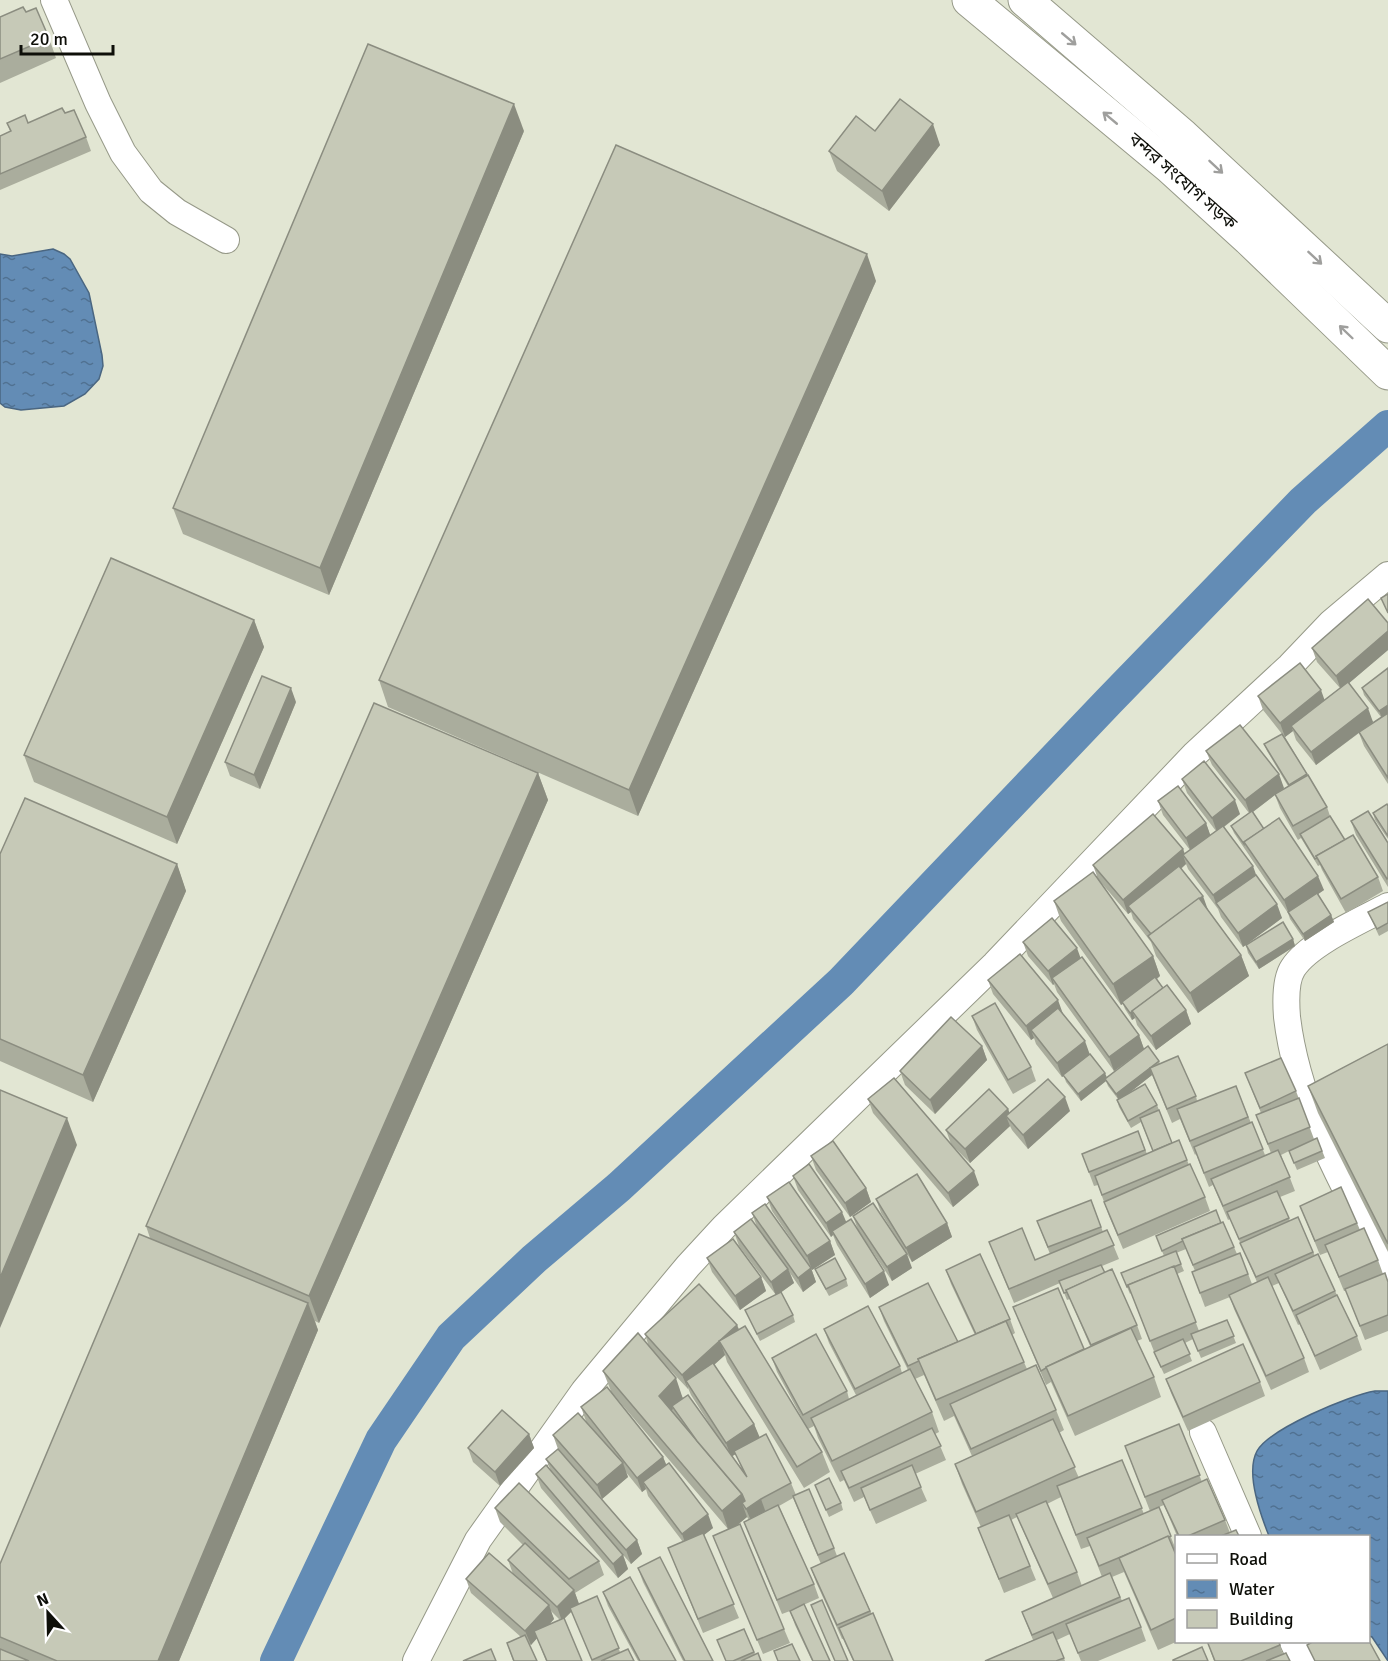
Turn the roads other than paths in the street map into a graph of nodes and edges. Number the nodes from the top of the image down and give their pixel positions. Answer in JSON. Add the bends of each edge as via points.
{"nodes":[{"id":1,"x":54,"y":0,"type":"edge"},
{"id":2,"x":969,"y":0,"type":"edge"},
{"id":3,"x":1025,"y":0,"type":"edge"},
{"id":4,"x":1260,"y":229,"type":"junction"},
{"id":5,"x":226,"y":240,"type":"dead end"},
{"id":6,"x":1388,"y":326,"type":"edge"},
{"id":7,"x":1388,"y":373,"type":"edge"},
{"id":8,"x":1388,"y":575,"type":"edge"},
{"id":9,"x":1388,"y":906,"type":"edge"},
{"id":10,"x":1388,"y":1272,"type":"edge"},
{"id":11,"x":1203,"y":1432,"type":"dead end"},
{"id":12,"x":1248,"y":1535,"type":"edge"},
{"id":13,"x":1294,"y":1643,"type":"edge"},
{"id":14,"x":416,"y":1661,"type":"edge"},
{"id":15,"x":1302,"y":1661,"type":"edge"}],
"edges":[{"from":1,"to":5,"type":"street","via":[[123,153],[151,191],[177,212]]},
{"from":4,"to":2,"type":"highway","name":"বন্দর সংযোগ সড়ক","one_way":true,"via":[[1170,167]]},
{"from":3,"to":4,"type":"highway","name":"বন্দর সংযোগ সড়ক","one_way":true,"via":[[1183,136]]},
{"from":4,"to":6,"type":"highway","name":"বন্দর সংযোগ সড়ক","one_way":true},
{"from":7,"to":4,"type":"highway","name":"বন্দর সংযোগ সড়ক","one_way":true},
{"from":8,"to":14,"type":"street","via":[[1195,754],[994,963],[688,1266],[584,1391],[478,1540]]},
{"from":9,"to":10,"type":"street","via":[[1308,952],[1292,969],[1285,999],[1297,1071],[1311,1116]]},
{"from":11,"to":12,"type":"street"},
{"from":13,"to":15,"type":"street"}]}
